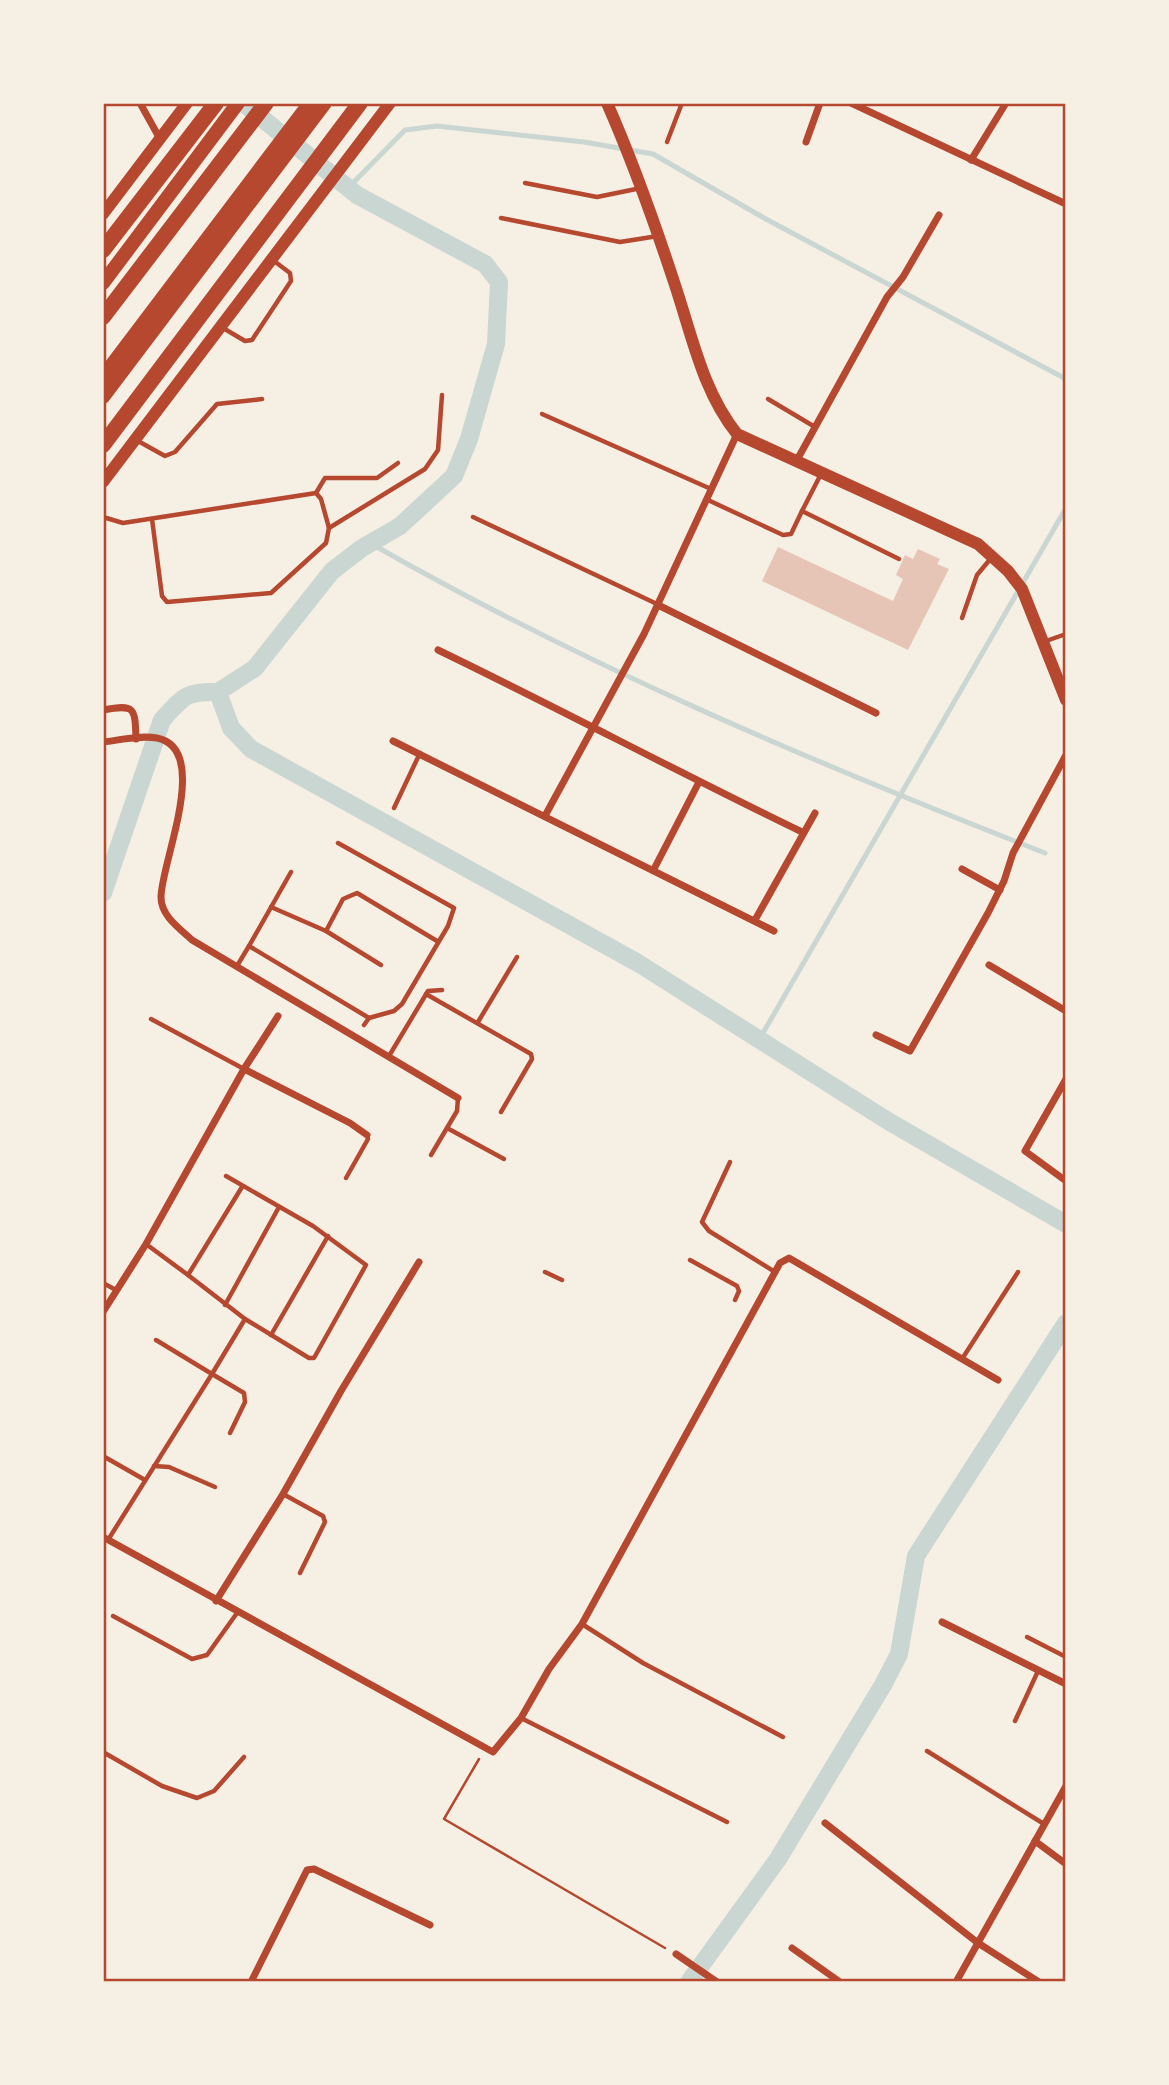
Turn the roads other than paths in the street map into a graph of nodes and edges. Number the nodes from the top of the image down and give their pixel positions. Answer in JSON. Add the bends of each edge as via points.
{"nodes":[{"id":1,"x":140,"y":103,"type":"edge"},
{"id":2,"x":187,"y":103,"type":"edge"},
{"id":3,"x":216,"y":103,"type":"edge"},
{"id":4,"x":238,"y":103,"type":"edge"},
{"id":5,"x":267,"y":103,"type":"edge"},
{"id":6,"x":311,"y":103,"type":"edge"},
{"id":7,"x":325,"y":103,"type":"edge"},
{"id":8,"x":360,"y":103,"type":"edge"},
{"id":9,"x":390,"y":103,"type":"edge"},
{"id":10,"x":607,"y":103,"type":"edge"},
{"id":11,"x":682,"y":103,"type":"edge"},
{"id":12,"x":820,"y":103,"type":"edge"},
{"id":13,"x":851,"y":103,"type":"edge"},
{"id":14,"x":1006,"y":103,"type":"edge"},
{"id":15,"x":160,"y":139,"type":"junction"},
{"id":16,"x":667,"y":142,"type":"dead end"},
{"id":17,"x":806,"y":142,"type":"dead end"},
{"id":18,"x":971,"y":160,"type":"junction"},
{"id":19,"x":525,"y":183,"type":"dead end"},
{"id":20,"x":641,"y":188,"type":"junction"},
{"id":21,"x":1066,"y":204,"type":"edge"},
{"id":22,"x":103,"y":214,"type":"edge"},
{"id":23,"x":939,"y":215,"type":"dead end"},
{"id":24,"x":501,"y":218,"type":"dead end"},
{"id":25,"x":659,"y":236,"type":"junction"},
{"id":26,"x":103,"y":250,"type":"edge"},
{"id":27,"x":271,"y":258,"type":"junction"},
{"id":28,"x":103,"y":283,"type":"edge"},
{"id":29,"x":103,"y":317,"type":"edge"},
{"id":30,"x":219,"y":326,"type":"junction"},
{"id":31,"x":103,"y":378,"type":"edge"},
{"id":32,"x":442,"y":395,"type":"dead end"},
{"id":33,"x":103,"y":397,"type":"edge"},
{"id":34,"x":262,"y":399,"type":"dead end"},
{"id":35,"x":768,"y":399,"type":"dead end"},
{"id":36,"x":542,"y":414,"type":"dead end"},
{"id":37,"x":815,"y":427,"type":"junction"},
{"id":38,"x":737,"y":434,"type":"junction"},
{"id":39,"x":134,"y":439,"type":"junction"},
{"id":40,"x":103,"y":445,"type":"edge"},
{"id":41,"x":797,"y":460,"type":"junction"},
{"id":42,"x":398,"y":463,"type":"dead end"},
{"id":43,"x":823,"y":471,"type":"junction"},
{"id":44,"x":103,"y":482,"type":"edge"},
{"id":45,"x":712,"y":489,"type":"junction"},
{"id":46,"x":316,"y":493,"type":"junction"},
{"id":47,"x":708,"y":500,"type":"junction"},
{"id":48,"x":802,"y":511,"type":"junction"},
{"id":49,"x":103,"y":517,"type":"edge"},
{"id":50,"x":473,"y":517,"type":"dead end"},
{"id":51,"x":152,"y":519,"type":"junction"},
{"id":52,"x":329,"y":528,"type":"junction"},
{"id":53,"x":992,"y":556,"type":"junction"},
{"id":54,"x":899,"y":559,"type":"dead end"},
{"id":55,"x":658,"y":605,"type":"junction"},
{"id":56,"x":962,"y":618,"type":"dead end"},
{"id":57,"x":1066,"y":634,"type":"edge"},
{"id":58,"x":1045,"y":641,"type":"junction"},
{"id":59,"x":438,"y":650,"type":"dead end"},
{"id":60,"x":1066,"y":700,"type":"edge"},
{"id":61,"x":103,"y":710,"type":"edge"},
{"id":62,"x":876,"y":713,"type":"dead end"},
{"id":63,"x":595,"y":725,"type":"junction"},
{"id":64,"x":140,"y":738,"type":"junction"},
{"id":65,"x":393,"y":741,"type":"dead end"},
{"id":66,"x":103,"y":742,"type":"edge"},
{"id":67,"x":420,"y":754,"type":"junction"},
{"id":68,"x":1066,"y":755,"type":"edge"},
{"id":69,"x":699,"y":782,"type":"junction"},
{"id":70,"x":394,"y":808,"type":"dead end"},
{"id":71,"x":815,"y":813,"type":"dead end"},
{"id":72,"x":546,"y":814,"type":"junction"},
{"id":73,"x":802,"y":832,"type":"junction"},
{"id":74,"x":338,"y":843,"type":"dead end"},
{"id":75,"x":654,"y":869,"type":"junction"},
{"id":76,"x":962,"y":869,"type":"dead end"},
{"id":77,"x":291,"y":872,"type":"dead end"},
{"id":78,"x":1000,"y":890,"type":"junction"},
{"id":79,"x":271,"y":906,"type":"junction"},
{"id":80,"x":755,"y":920,"type":"junction"},
{"id":81,"x":774,"y":931,"type":"dead end"},
{"id":82,"x":326,"y":932,"type":"junction"},
{"id":83,"x":437,"y":941,"type":"junction"},
{"id":84,"x":249,"y":946,"type":"junction"},
{"id":85,"x":517,"y":957,"type":"dead end"},
{"id":86,"x":381,"y":965,"type":"dead end"},
{"id":87,"x":989,"y":965,"type":"dead end"},
{"id":88,"x":236,"y":966,"type":"junction"},
{"id":89,"x":442,"y":990,"type":"dead end"},
{"id":90,"x":426,"y":994,"type":"junction"},
{"id":91,"x":1066,"y":1010,"type":"edge"},
{"id":92,"x":278,"y":1016,"type":"dead end"},
{"id":93,"x":369,"y":1018,"type":"junction"},
{"id":94,"x":152,"y":1019,"type":"dead end"},
{"id":95,"x":478,"y":1022,"type":"junction"},
{"id":96,"x":364,"y":1025,"type":"dead end"},
{"id":97,"x":876,"y":1035,"type":"dead end"},
{"id":98,"x":389,"y":1056,"type":"junction"},
{"id":99,"x":244,"y":1069,"type":"junction"},
{"id":100,"x":1066,"y":1079,"type":"edge"},
{"id":101,"x":458,"y":1098,"type":"joint"},
{"id":102,"x":501,"y":1112,"type":"dead end"},
{"id":103,"x":447,"y":1128,"type":"junction"},
{"id":104,"x":367,"y":1135,"type":"joint"},
{"id":105,"x":431,"y":1155,"type":"dead end"},
{"id":106,"x":504,"y":1159,"type":"dead end"},
{"id":107,"x":730,"y":1162,"type":"dead end"},
{"id":108,"x":226,"y":1176,"type":"dead end"},
{"id":109,"x":346,"y":1178,"type":"dead end"},
{"id":110,"x":1066,"y":1181,"type":"edge"},
{"id":111,"x":242,"y":1186,"type":"junction"},
{"id":112,"x":279,"y":1207,"type":"junction"},
{"id":113,"x":328,"y":1236,"type":"junction"},
{"id":114,"x":146,"y":1244,"type":"junction"},
{"id":115,"x":690,"y":1260,"type":"dead end"},
{"id":116,"x":419,"y":1262,"type":"dead end"},
{"id":117,"x":545,"y":1272,"type":"dead end"},
{"id":118,"x":775,"y":1272,"type":"junction"},
{"id":119,"x":1018,"y":1272,"type":"dead end"},
{"id":120,"x":188,"y":1275,"type":"junction"},
{"id":121,"x":562,"y":1280,"type":"dead end"},
{"id":122,"x":103,"y":1283,"type":"edge"},
{"id":123,"x":116,"y":1290,"type":"junction"},
{"id":124,"x":735,"y":1300,"type":"dead end"},
{"id":125,"x":225,"y":1305,"type":"junction"},
{"id":126,"x":103,"y":1312,"type":"edge"},
{"id":127,"x":245,"y":1319,"type":"junction"},
{"id":128,"x":271,"y":1335,"type":"junction"},
{"id":129,"x":156,"y":1340,"type":"dead end"},
{"id":130,"x":962,"y":1359,"type":"junction"},
{"id":131,"x":212,"y":1374,"type":"junction"},
{"id":132,"x":998,"y":1380,"type":"dead end"},
{"id":133,"x":230,"y":1433,"type":"dead end"},
{"id":134,"x":103,"y":1456,"type":"edge"},
{"id":135,"x":154,"y":1466,"type":"junction"},
{"id":136,"x":145,"y":1481,"type":"junction"},
{"id":137,"x":215,"y":1487,"type":"dead end"},
{"id":138,"x":283,"y":1494,"type":"junction"},
{"id":139,"x":106,"y":1538,"type":"edge"},
{"id":140,"x":300,"y":1573,"type":"dead end"},
{"id":141,"x":216,"y":1601,"type":"junction"},
{"id":142,"x":237,"y":1613,"type":"junction"},
{"id":143,"x":113,"y":1616,"type":"dead end"},
{"id":144,"x":943,"y":1622,"type":"dead end"},
{"id":145,"x":582,"y":1624,"type":"junction"},
{"id":146,"x":1027,"y":1637,"type":"dead end"},
{"id":147,"x":1066,"y":1657,"type":"edge"},
{"id":148,"x":1038,"y":1670,"type":"junction"},
{"id":149,"x":1066,"y":1684,"type":"edge"},
{"id":150,"x":521,"y":1718,"type":"junction"},
{"id":151,"x":1015,"y":1721,"type":"dead end"},
{"id":152,"x":783,"y":1737,"type":"dead end"},
{"id":153,"x":927,"y":1751,"type":"dead end"},
{"id":154,"x":103,"y":1752,"type":"edge"},
{"id":155,"x":244,"y":1757,"type":"dead end"},
{"id":156,"x":1066,"y":1786,"type":"edge"},
{"id":157,"x":727,"y":1822,"type":"dead end"},
{"id":158,"x":825,"y":1823,"type":"dead end"},
{"id":159,"x":1044,"y":1824,"type":"junction"},
{"id":160,"x":1035,"y":1840,"type":"junction"},
{"id":161,"x":1066,"y":1864,"type":"edge"},
{"id":162,"x":430,"y":1925,"type":"dead end"},
{"id":163,"x":978,"y":1943,"type":"junction"},
{"id":164,"x":792,"y":1948,"type":"dead end"},
{"id":165,"x":679,"y":1956,"type":"road end"},
{"id":166,"x":251,"y":1982,"type":"edge"},
{"id":167,"x":717,"y":1982,"type":"edge"},
{"id":168,"x":840,"y":1982,"type":"edge"},
{"id":169,"x":956,"y":1982,"type":"edge"},
{"id":170,"x":1039,"y":1982,"type":"edge"}],
"edges":[{"from":1,"to":15,"type":"street"},
{"from":2,"to":15,"type":"main road"},
{"from":3,"to":26,"type":"highway"},
{"from":4,"to":28,"type":"highway"},
{"from":5,"to":29,"type":"highway"},
{"from":6,"to":31,"type":"highway"},
{"from":7,"to":33,"type":"highway"},
{"from":8,"to":40,"type":"highway"},
{"from":9,"to":27,"type":"main road"},
{"from":10,"to":20,"type":"main road"},
{"from":11,"to":16,"type":"lane"},
{"from":12,"to":17,"type":"street"},
{"from":13,"to":18,"type":"street"},
{"from":14,"to":18,"type":"street"},
{"from":15,"to":22,"type":"main road"},
{"from":18,"to":21,"type":"street"},
{"from":19,"to":20,"type":"lane","via":[[597,197]]},
{"from":20,"to":25,"type":"main road"},
{"from":23,"to":37,"type":"street"},
{"from":24,"to":25,"type":"lane","via":[[620,242]]},
{"from":25,"to":38,"type":"main road","via":[[710,390]]},
{"from":27,"to":30,"type":"main road"},
{"from":27,"to":30,"type":"lane","via":[[290,273],[291,281],[252,340],[245,341]]},
{"from":30,"to":39,"type":"main road"},
{"from":32,"to":52,"type":"lane","via":[[438,450],[425,469]]},
{"from":34,"to":39,"type":"lane","via":[[216,404],[175,452],[165,456]]},
{"from":35,"to":37,"type":"lane"},
{"from":36,"to":45,"type":"lane"},
{"from":37,"to":41,"type":"street"},
{"from":38,"to":41,"type":"main road"},
{"from":38,"to":45,"type":"street"},
{"from":39,"to":44,"type":"main road"},
{"from":41,"to":43,"type":"main road"},
{"from":42,"to":46,"type":"lane","via":[[377,478],[325,478]]},
{"from":43,"to":48,"type":"lane"},
{"from":43,"to":53,"type":"main road","via":[[978,544]]},
{"from":45,"to":47,"type":"street"},
{"from":46,"to":51,"type":"lane"},
{"from":46,"to":52,"type":"lane"},
{"from":47,"to":48,"type":"lane","via":[[783,535],[791,534]]},
{"from":47,"to":55,"type":"street"},
{"from":48,"to":54,"type":"lane"},
{"from":49,"to":51,"type":"lane","via":[[123,523]]},
{"from":50,"to":55,"type":"lane"},
{"from":51,"to":52,"type":"lane","via":[[162,596],[167,602],[271,593],[326,543]]},
{"from":53,"to":56,"type":"lane","via":[[977,575]]},
{"from":53,"to":58,"type":"main road","via":[[1022,589]]},
{"from":55,"to":62,"type":"street"},
{"from":55,"to":63,"type":"street"},
{"from":57,"to":58,"type":"lane"},
{"from":58,"to":60,"type":"main road"},
{"from":59,"to":63,"type":"street"},
{"from":61,"to":64,"type":"street","via":[[131,708]]},
{"from":63,"to":69,"type":"street"},
{"from":63,"to":72,"type":"street"},
{"from":64,"to":66,"type":"street"},
{"from":64,"to":88,"type":"street","via":[[160,739],[177,751],[185,777],[161,899],[169,919],[192,940]]},
{"from":65,"to":67,"type":"street"},
{"from":67,"to":70,"type":"lane"},
{"from":67,"to":72,"type":"street"},
{"from":68,"to":78,"type":"street","via":[[1013,853]]},
{"from":69,"to":73,"type":"street"},
{"from":69,"to":75,"type":"street"},
{"from":71,"to":73,"type":"street"},
{"from":72,"to":75,"type":"street"},
{"from":73,"to":80,"type":"street"},
{"from":74,"to":83,"type":"lane","via":[[452,906],[448,926]]},
{"from":75,"to":80,"type":"street"},
{"from":76,"to":78,"type":"street"},
{"from":77,"to":79,"type":"lane"},
{"from":78,"to":97,"type":"street","via":[[910,1051]]},
{"from":79,"to":82,"type":"lane"},
{"from":79,"to":84,"type":"lane"},
{"from":80,"to":81,"type":"street"},
{"from":82,"to":83,"type":"lane","via":[[343,899],[357,893]]},
{"from":82,"to":86,"type":"lane"},
{"from":83,"to":93,"type":"lane","via":[[402,1004]]},
{"from":84,"to":88,"type":"lane"},
{"from":84,"to":93,"type":"lane"},
{"from":85,"to":95,"type":"lane"},
{"from":87,"to":91,"type":"street"},
{"from":88,"to":98,"type":"street"},
{"from":89,"to":90,"type":"lane"},
{"from":90,"to":95,"type":"lane"},
{"from":90,"to":98,"type":"lane"},
{"from":92,"to":99,"type":"street"},
{"from":93,"to":96,"type":"lane"},
{"from":94,"to":99,"type":"lane"},
{"from":95,"to":102,"type":"lane","via":[[532,1056]]},
{"from":98,"to":101,"type":"street"},
{"from":99,"to":104,"type":"street"},
{"from":99,"to":114,"type":"street"},
{"from":100,"to":110,"type":"street","via":[[1025,1151]]},
{"from":101,"to":103,"type":"lane","via":[[460,1106]]},
{"from":103,"to":105,"type":"lane"},
{"from":103,"to":106,"type":"lane"},
{"from":104,"to":109,"type":"lane"},
{"from":107,"to":118,"type":"lane","via":[[702,1222]]},
{"from":108,"to":111,"type":"lane"},
{"from":111,"to":112,"type":"lane"},
{"from":111,"to":120,"type":"lane"},
{"from":112,"to":113,"type":"lane"},
{"from":112,"to":125,"type":"lane"},
{"from":113,"to":128,"type":"lane"},
{"from":113,"to":128,"type":"lane","via":[[366,1265],[314,1358]]},
{"from":114,"to":120,"type":"lane"},
{"from":114,"to":123,"type":"street"},
{"from":115,"to":124,"type":"lane","via":[[737,1286]]},
{"from":116,"to":138,"type":"street"},
{"from":117,"to":121,"type":"lane"},
{"from":118,"to":130,"type":"street","via":[[789,1258]]},
{"from":118,"to":145,"type":"street"},
{"from":119,"to":130,"type":"lane"},
{"from":120,"to":125,"type":"lane"},
{"from":122,"to":123,"type":"lane"},
{"from":123,"to":126,"type":"street"},
{"from":125,"to":127,"type":"lane"},
{"from":127,"to":128,"type":"lane"},
{"from":127,"to":131,"type":"lane"},
{"from":129,"to":131,"type":"lane"},
{"from":130,"to":132,"type":"street"},
{"from":131,"to":133,"type":"lane","via":[[244,1393],[245,1402]]},
{"from":131,"to":135,"type":"lane"},
{"from":134,"to":136,"type":"lane"},
{"from":135,"to":136,"type":"lane"},
{"from":135,"to":137,"type":"lane","via":[[169,1466]]},
{"from":136,"to":139,"type":"lane"},
{"from":138,"to":140,"type":"lane","via":[[325,1522]]},
{"from":138,"to":141,"type":"street"},
{"from":139,"to":141,"type":"street"},
{"from":141,"to":142,"type":"street"},
{"from":142,"to":143,"type":"lane","via":[[207,1655],[191,1659]]},
{"from":142,"to":150,"type":"street","via":[[485,1750],[496,1751]]},
{"from":144,"to":148,"type":"street"},
{"from":145,"to":150,"type":"street"},
{"from":145,"to":152,"type":"lane","via":[[643,1663]]},
{"from":146,"to":147,"type":"lane"},
{"from":148,"to":149,"type":"street"},
{"from":148,"to":151,"type":"lane"},
{"from":150,"to":157,"type":"lane"},
{"from":153,"to":159,"type":"lane"},
{"from":154,"to":155,"type":"lane","via":[[162,1786],[197,1798],[214,1791]]},
{"from":156,"to":159,"type":"street"},
{"from":158,"to":163,"type":"street"},
{"from":159,"to":160,"type":"street"},
{"from":160,"to":161,"type":"street"},
{"from":160,"to":163,"type":"street"},
{"from":162,"to":166,"type":"street","via":[[314,1869],[307,1870]]},
{"from":163,"to":169,"type":"street"},
{"from":163,"to":170,"type":"street"},
{"from":164,"to":168,"type":"street"},
{"from":165,"to":167,"type":"street"}]}
